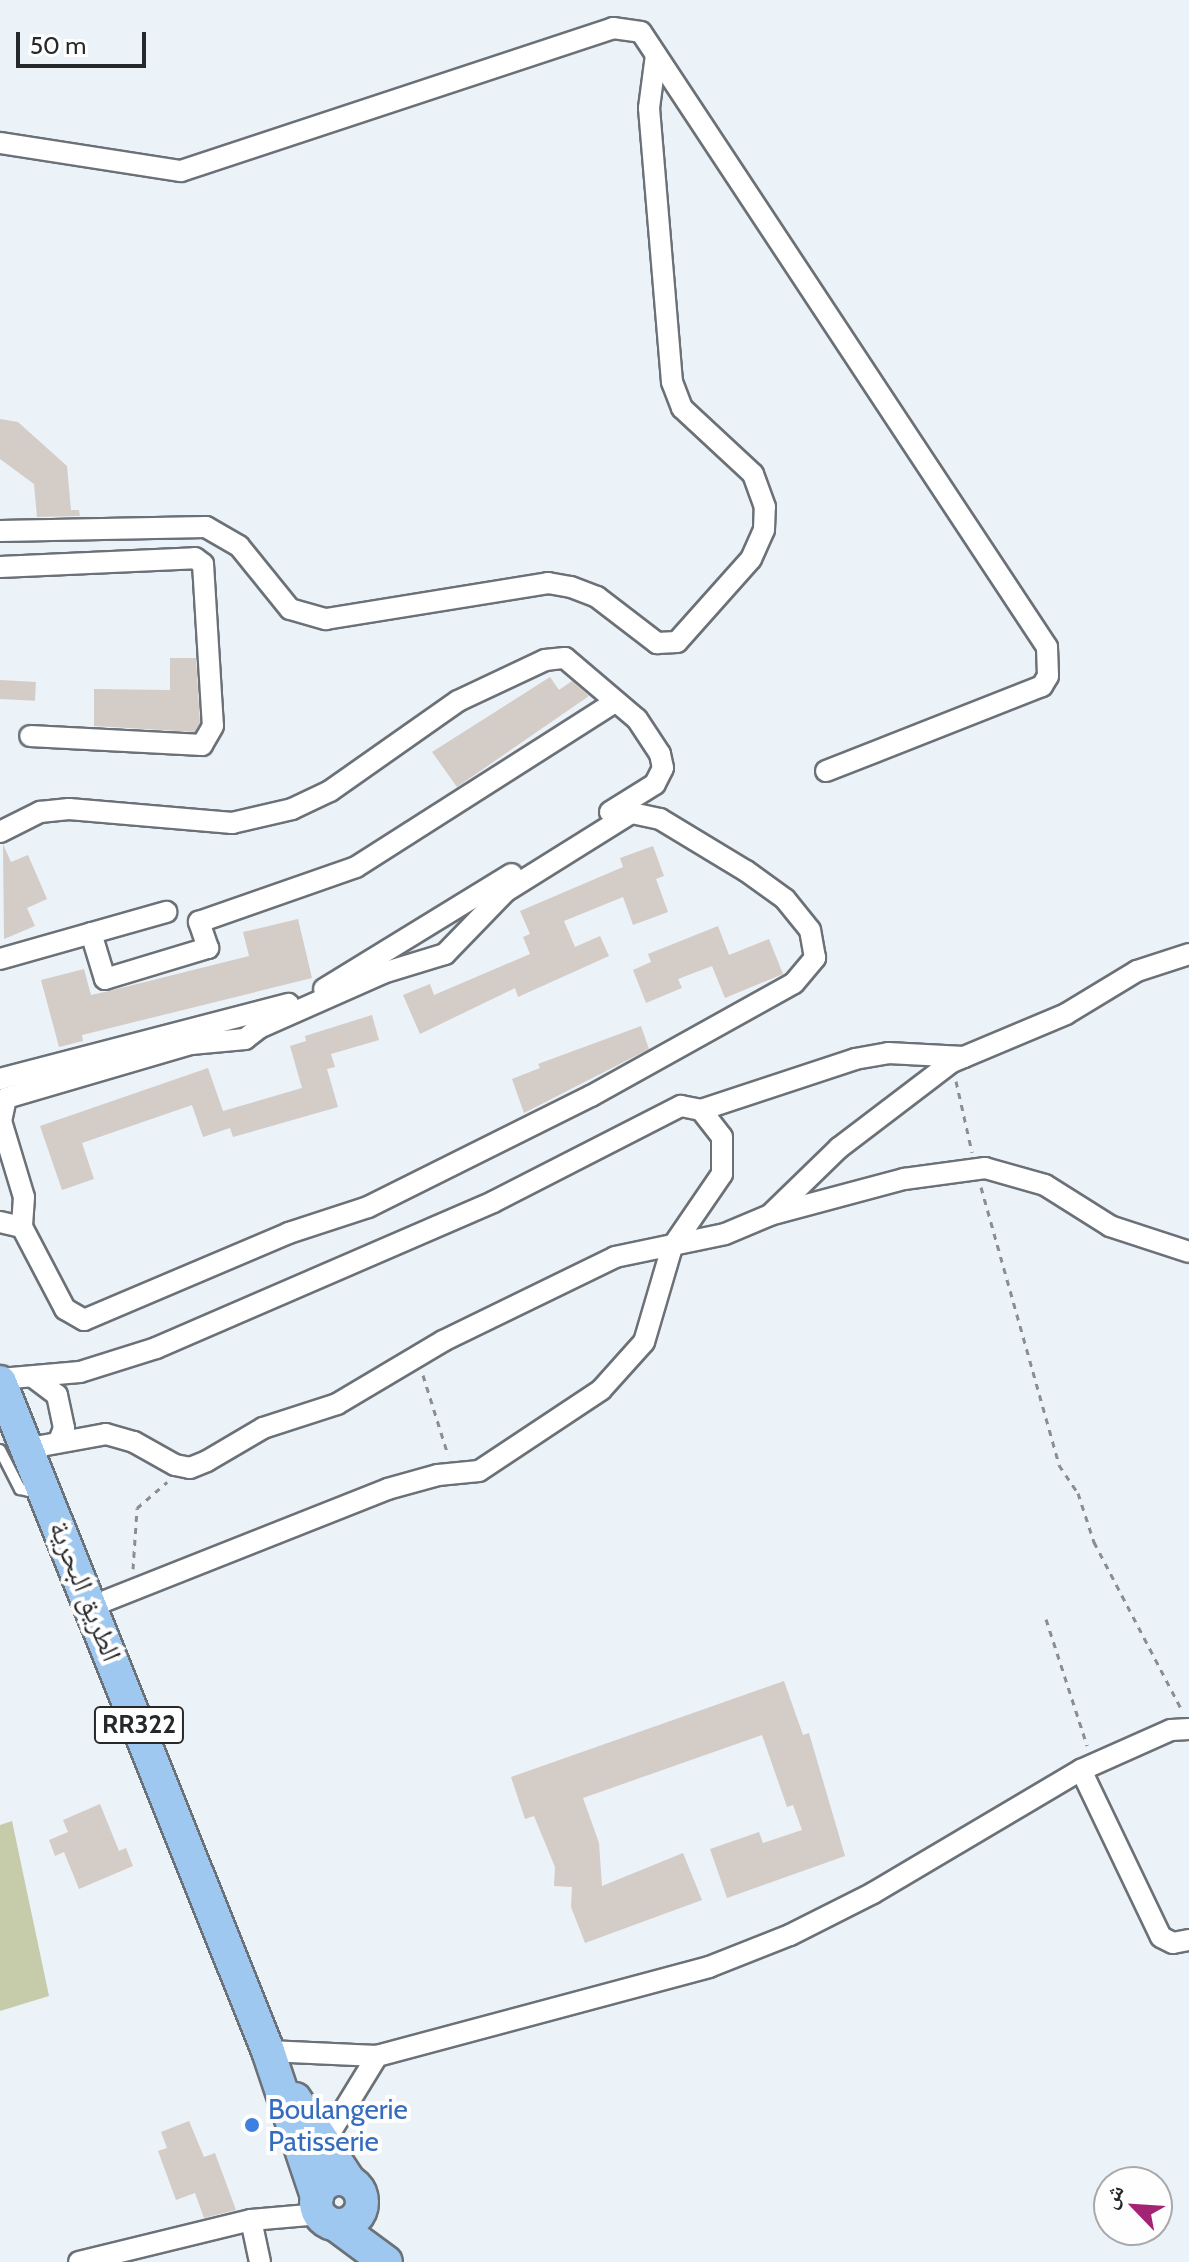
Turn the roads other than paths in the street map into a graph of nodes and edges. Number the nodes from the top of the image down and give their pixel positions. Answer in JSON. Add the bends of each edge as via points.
{"nodes":[{"id":1,"x":656,"y":55,"type":"junction"},
{"id":2,"x":0,"y":143,"type":"edge"},
{"id":3,"x":0,"y":531,"type":"edge"},
{"id":4,"x":0,"y":567,"type":"edge"},
{"id":5,"x":615,"y":702,"type":"junction"},
{"id":6,"x":30,"y":736,"type":"dead end"},
{"id":7,"x":826,"y":771,"type":"dead end"},
{"id":8,"x":0,"y":832,"type":"edge"},
{"id":9,"x":166,"y":912,"type":"dead end"},
{"id":10,"x":91,"y":933,"type":"junction"},
{"id":11,"x":1189,"y":954,"type":"edge"},
{"id":12,"x":0,"y":959,"type":"edge"},
{"id":13,"x":958,"y":1059,"type":"junction"},
{"id":14,"x":0,"y":1079,"type":"edge"},
{"id":15,"x":701,"y":1110,"type":"junction"},
{"id":16,"x":770,"y":1215,"type":"junction"},
{"id":17,"x":0,"y":1222,"type":"edge"},
{"id":18,"x":22,"y":1227,"type":"junction"},
{"id":19,"x":672,"y":1247,"type":"junction"},
{"id":20,"x":1189,"y":1252,"type":"edge"},
{"id":21,"x":33,"y":1377,"type":"junction"},
{"id":22,"x":0,"y":1380,"type":"edge"},
{"id":23,"x":30,"y":1446,"type":"edge"},
{"id":24,"x":92,"y":1606,"type":"junction"},
{"id":25,"x":1186,"y":1721,"type":"edge"},
{"id":26,"x":1088,"y":1767,"type":"junction"},
{"id":27,"x":1189,"y":1940,"type":"edge"},
{"id":28,"x":377,"y":2056,"type":"junction"},
{"id":29,"x":271,"y":2061,"type":"junction"},
{"id":30,"x":325,"y":2141,"type":"junction"},
{"id":31,"x":356,"y":2193,"type":"junction"},
{"id":32,"x":324,"y":2212,"type":"junction"},
{"id":33,"x":251,"y":2220,"type":"junction"},
{"id":34,"x":79,"y":2262,"type":"edge"},
{"id":35,"x":260,"y":2262,"type":"edge"},
{"id":36,"x":385,"y":2262,"type":"edge"}],
"edges":[{"from":1,"to":2,"type":"street","via":[[641,32],[613,28],[181,171]]},
{"from":1,"to":3,"type":"street","via":[[649,108],[672,382],[682,408],[753,474],[765,507],[764,530],[751,559],[677,642],[657,643],[597,597],[548,583],[326,619],[290,609],[239,546],[206,527]]},
{"from":1,"to":7,"type":"street","via":[[1047,647],[1048,676],[1042,686]]},
{"from":4,"to":6,"type":"street","via":[[195,558],[203,564],[213,726],[202,745]]},
{"from":5,"to":8,"type":"street","via":[[565,658],[545,660],[458,701],[330,791],[292,809],[232,823],[69,809],[40,812]]},
{"from":5,"to":10,"type":"street","via":[[356,867],[199,922],[208,948],[105,979]]},
{"from":5,"to":14,"type":"street","via":[[652,739],[663,768],[655,784],[332,985],[292,1003]]},
{"from":9,"to":10,"type":"street"},
{"from":10,"to":12,"type":"street"},
{"from":11,"to":13,"type":"street","via":[[1137,971],[1066,1014]]},
{"from":13,"to":15,"type":"street","via":[[888,1053],[855,1059]]},
{"from":13,"to":16,"type":"street","via":[[839,1148]]},
{"from":15,"to":19,"type":"street","via":[[722,1137],[725,1165],[711,1195]]},
{"from":15,"to":21,"type":"street","via":[[681,1106],[457,1219],[156,1348],[98,1369]]},
{"from":16,"to":19,"type":"street"},
{"from":16,"to":20,"type":"street","via":[[904,1179],[976,1169],[1045,1185],[1110,1226]]},
{"from":17,"to":18,"type":"street"},
{"from":18,"to":18,"type":"street","via":[[65,1309],[84,1320],[289,1233],[368,1207],[591,1096],[794,983],[815,958],[810,930],[785,899],[746,871],[660,819],[631,813],[506,891],[445,954],[383,973],[245,1039],[191,1044],[6,1098],[1,1121],[24,1197]]},
{"from":19,"to":23,"type":"street","via":[[615,1257],[417,1356],[337,1404],[263,1428],[190,1468],[119,1436]]},
{"from":19,"to":24,"type":"street","via":[[650,1330],[620,1374],[487,1466],[388,1489]]},
{"from":21,"to":22,"type":"street"},
{"from":21,"to":23,"type":"street","via":[[57,1395],[64,1428]]},
{"from":22,"to":23,"type":"main road","name":"الطريق البحرية","number":"RR322"},
{"from":23,"to":24,"type":"main road","name":"الطريق البحرية","number":"RR322"},
{"from":24,"to":29,"type":"main road","name":"الطريق البحرية","number":"RR322"},
{"from":25,"to":26,"type":"street"},
{"from":26,"to":27,"type":"street","via":[[1161,1937],[1173,1943]]},
{"from":26,"to":28,"type":"street","via":[[873,1893],[777,1940],[709,1967]]},
{"from":28,"to":29,"type":"street"},
{"from":28,"to":30,"type":"street"},
{"from":29,"to":30,"type":"main road","number":"RR322"},
{"from":29,"to":32,"type":"main road","number":"RR322"},
{"from":30,"to":31,"type":"main road","number":"RR322"},
{"from":31,"to":32,"type":"main road","via":[[329,2181]]},
{"from":31,"to":36,"type":"main road","number":"RR322"},
{"from":32,"to":33,"type":"street"},
{"from":32,"to":36,"type":"main road","number":"RR322"},
{"from":33,"to":34,"type":"street"},
{"from":33,"to":35,"type":"street"}]}
